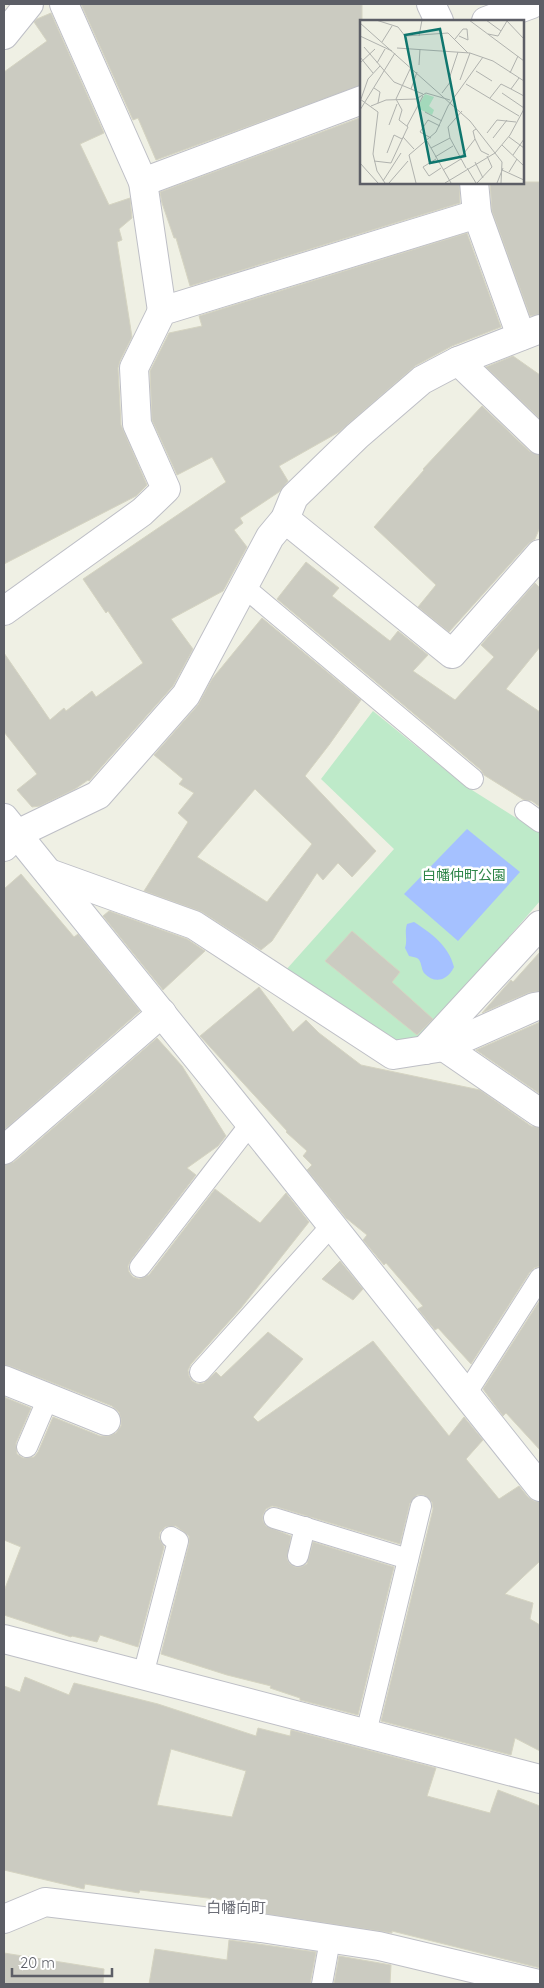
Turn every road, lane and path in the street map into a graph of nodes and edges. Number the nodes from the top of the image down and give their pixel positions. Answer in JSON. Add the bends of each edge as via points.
{"nodes":[{"id":1,"x":29,"y":4,"type":"edge"},
{"id":2,"x":64,"y":4,"type":"edge"},
{"id":3,"x":432,"y":4,"type":"edge"},
{"id":4,"x":532,"y":4,"type":"edge"},
{"id":5,"x":439,"y":20,"type":"edge"},
{"id":6,"x":489,"y":20,"type":"edge"},
{"id":7,"x":4,"y":35,"type":"edge"},
{"id":8,"x":360,"y":101,"type":"edge"},
{"id":9,"x":143,"y":182,"type":"junction"},
{"id":10,"x":474,"y":184,"type":"edge"},
{"id":11,"x":476,"y":214,"type":"junction"},
{"id":12,"x":162,"y":311,"type":"junction"},
{"id":13,"x":530,"y":332,"type":"edge"},
{"id":14,"x":458,"y":361,"type":"junction"},
{"id":15,"x":540,"y":440,"type":"edge"},
{"id":16,"x":285,"y":519,"type":"junction"},
{"id":17,"x":540,"y":554,"type":"edge"},
{"id":18,"x":244,"y":587,"type":"junction"},
{"id":19,"x":4,"y":612,"type":"edge"},
{"id":20,"x":473,"y":780,"type":"dead end"},
{"id":21,"x":8,"y":833,"type":"edge"},
{"id":22,"x":49,"y":873,"type":"junction"},
{"id":23,"x":540,"y":925,"type":"edge"},
{"id":24,"x":540,"y":1006,"type":"edge"},
{"id":25,"x":162,"y":1014,"type":"junction"},
{"id":26,"x":435,"y":1049,"type":"junction"},
{"id":27,"x":540,"y":1113,"type":"edge"},
{"id":28,"x":251,"y":1123,"type":"junction"},
{"id":29,"x":4,"y":1150,"type":"edge"},
{"id":30,"x":332,"y":1225,"type":"junction"},
{"id":31,"x":140,"y":1267,"type":"dead end"},
{"id":32,"x":540,"y":1278,"type":"edge"},
{"id":33,"x":200,"y":1372,"type":"dead end"},
{"id":34,"x":4,"y":1380,"type":"edge"},
{"id":35,"x":466,"y":1394,"type":"junction"},
{"id":36,"x":48,"y":1398,"type":"junction"},
{"id":37,"x":106,"y":1421,"type":"dead end"},
{"id":38,"x":27,"y":1447,"type":"dead end"},
{"id":39,"x":540,"y":1487,"type":"edge"},
{"id":40,"x":421,"y":1506,"type":"dead end"},
{"id":41,"x":274,"y":1518,"type":"dead end"},
{"id":42,"x":305,"y":1528,"type":"junction"},
{"id":43,"x":171,"y":1537,"type":"dead end"},
{"id":44,"x":298,"y":1556,"type":"dead end"},
{"id":45,"x":408,"y":1559,"type":"junction"},
{"id":46,"x":4,"y":1638,"type":"edge"},
{"id":47,"x":143,"y":1675,"type":"junction"},
{"id":48,"x":366,"y":1733,"type":"junction"},
{"id":49,"x":540,"y":1779,"type":"edge"},
{"id":50,"x":4,"y":1919,"type":"edge"},
{"id":51,"x":330,"y":1940,"type":"junction"},
{"id":52,"x":322,"y":1984,"type":"edge"},
{"id":53,"x":539,"y":1984,"type":"edge"}],
"edges":[{"from":1,"to":7,"type":"street"},
{"from":2,"to":9,"type":"street"},
{"from":3,"to":5,"type":"street"},
{"from":4,"to":6,"type":"street"},
{"from":8,"to":9,"type":"street"},
{"from":9,"to":12,"type":"street"},
{"from":10,"to":11,"type":"street"},
{"from":11,"to":12,"type":"street"},
{"from":11,"to":13,"type":"street"},
{"from":12,"to":19,"type":"street","via":[[134,368],[136,424],[166,490],[142,512]]},
{"from":13,"to":14,"type":"street"},
{"from":14,"to":15,"type":"street"},
{"from":14,"to":16,"type":"street","via":[[422,380],[357,436],[294,497]]},
{"from":16,"to":17,"type":"street","via":[[452,654]]},
{"from":16,"to":18,"type":"street","via":[[270,538]]},
{"from":18,"to":20,"type":"lane"},
{"from":18,"to":21,"type":"street","via":[[186,695],[98,795]]},
{"from":21,"to":22,"type":"street"},
{"from":22,"to":25,"type":"street"},
{"from":22,"to":26,"type":"street","via":[[194,925],[393,1055]]},
{"from":23,"to":26,"type":"street"},
{"from":24,"to":26,"type":"street"},
{"from":25,"to":28,"type":"street"},
{"from":25,"to":29,"type":"street"},
{"from":26,"to":27,"type":"street"},
{"from":28,"to":30,"type":"street"},
{"from":28,"to":31,"type":"lane"},
{"from":30,"to":33,"type":"lane"},
{"from":30,"to":35,"type":"street"},
{"from":32,"to":35,"type":"lane"},
{"from":34,"to":36,"type":"street"},
{"from":35,"to":39,"type":"street"},
{"from":36,"to":37,"type":"street"},
{"from":36,"to":38,"type":"lane"},
{"from":40,"to":45,"type":"lane"},
{"from":41,"to":42,"type":"lane"},
{"from":42,"to":44,"type":"lane"},
{"from":42,"to":45,"type":"lane"},
{"from":43,"to":47,"type":"lane","via":[[178,1541]]},
{"from":45,"to":48,"type":"lane"},
{"from":46,"to":47,"type":"street"},
{"from":47,"to":48,"type":"street"},
{"from":48,"to":49,"type":"street"},
{"from":50,"to":51,"type":"street","via":[[45,1902],[261,1928]]},
{"from":51,"to":52,"type":"lane"},
{"from":51,"to":53,"type":"street","via":[[379,1946]]}]}
